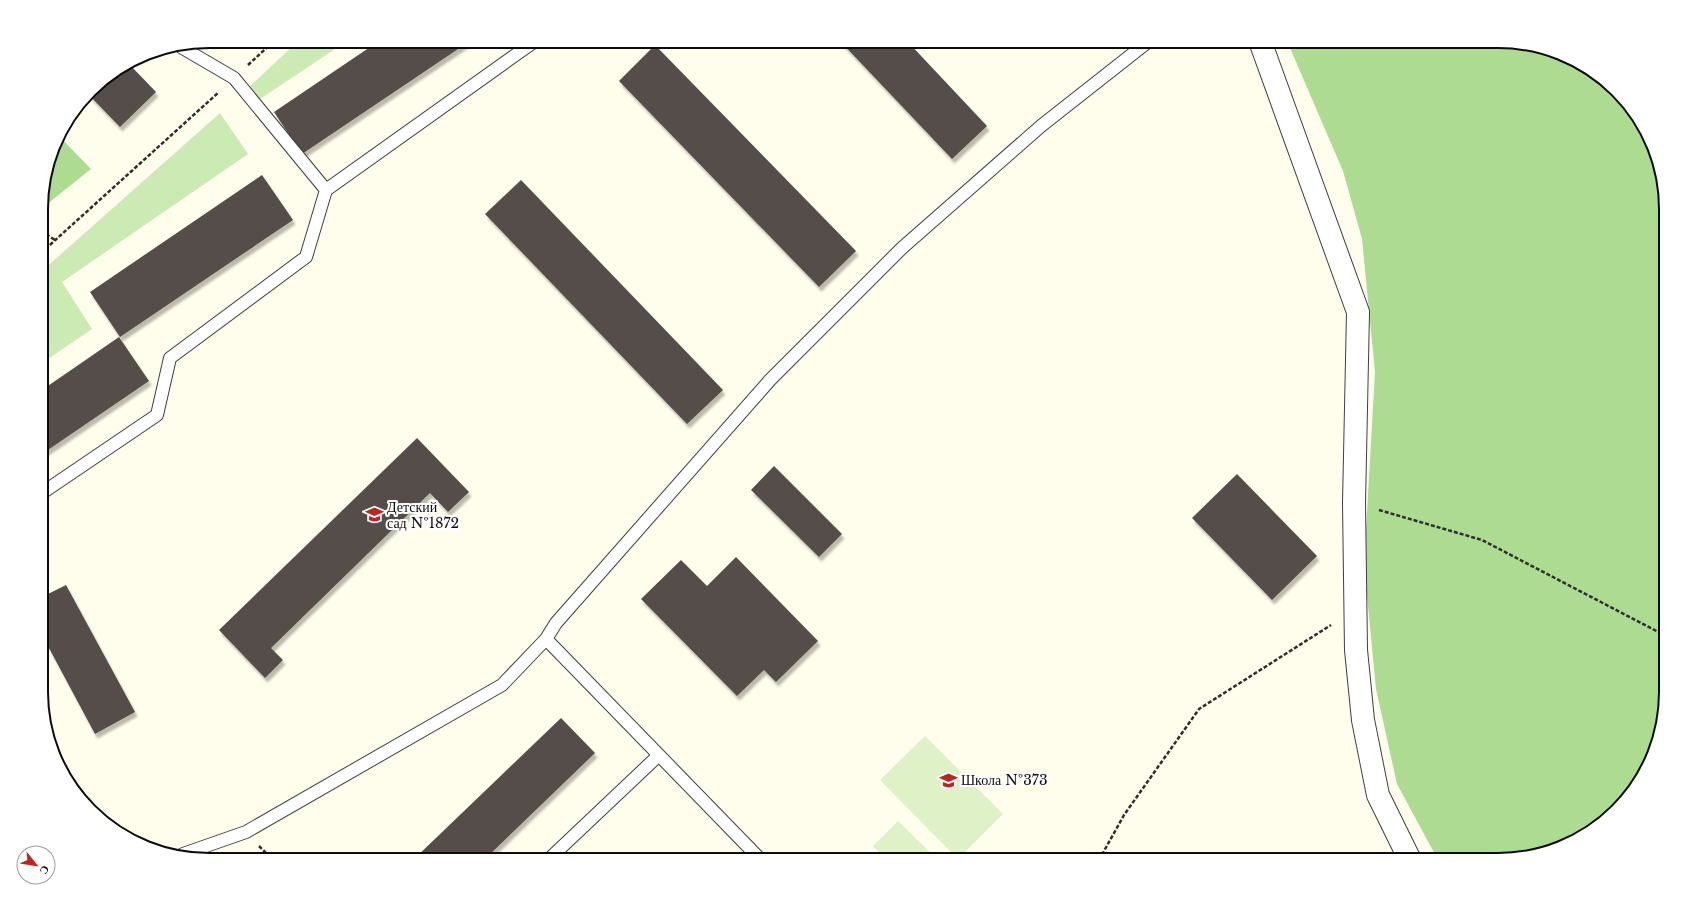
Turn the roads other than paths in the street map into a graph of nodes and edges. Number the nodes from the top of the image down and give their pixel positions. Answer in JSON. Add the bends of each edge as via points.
{"nodes":[{"id":1,"x":525,"y":48,"type":"edge"},
{"id":2,"x":1140,"y":48,"type":"edge"},
{"id":3,"x":1263,"y":48,"type":"edge"},
{"id":4,"x":186,"y":49,"type":"edge"},
{"id":5,"x":326,"y":190,"type":"junction"},
{"id":6,"x":48,"y":489,"type":"edge"},
{"id":7,"x":546,"y":639,"type":"junction"},
{"id":8,"x":659,"y":755,"type":"junction"},
{"id":9,"x":189,"y":852,"type":"edge"},
{"id":10,"x":555,"y":853,"type":"edge"},
{"id":11,"x":754,"y":853,"type":"edge"},
{"id":12,"x":1407,"y":853,"type":"edge"}],
"edges":[{"from":1,"to":5,"type":"lane"},
{"from":2,"to":7,"type":"lane","via":[[1041,126],[902,248],[770,380],[556,622]]},
{"from":3,"to":12,"type":"street","via":[[1358,312],[1354,503],[1356,650],[1363,720],[1378,794]]},
{"from":4,"to":5,"type":"lane","via":[[234,78]]},
{"from":5,"to":6,"type":"lane","via":[[306,257],[170,358],[157,415]]},
{"from":7,"to":8,"type":"lane"},
{"from":7,"to":9,"type":"lane","via":[[502,685],[246,832]]},
{"from":8,"to":10,"type":"lane"},
{"from":8,"to":11,"type":"lane"}]}
